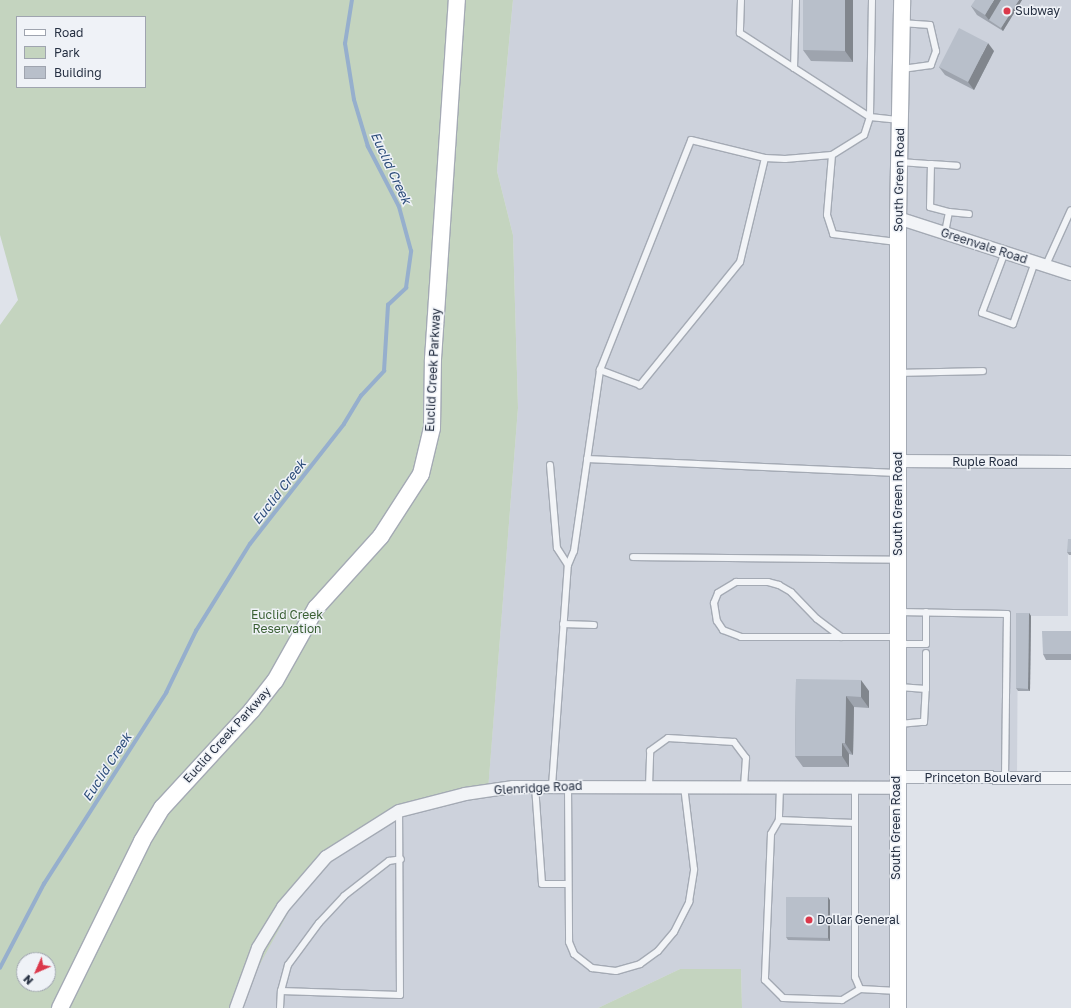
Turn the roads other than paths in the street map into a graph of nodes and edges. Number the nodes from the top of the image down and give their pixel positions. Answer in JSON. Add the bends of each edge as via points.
{"nodes":[{"id":1,"x":457,"y":0,"type":"edge"},
{"id":2,"x":741,"y":0,"type":"edge"},
{"id":3,"x":796,"y":0,"type":"edge"},
{"id":4,"x":872,"y":0,"type":"edge"},
{"id":5,"x":902,"y":0,"type":"edge"},
{"id":6,"x":902,"y":23,"type":"junction"},
{"id":7,"x":794,"y":68,"type":"junction"},
{"id":8,"x":901,"y":69,"type":"junction"},
{"id":9,"x":870,"y":117,"type":"junction"},
{"id":10,"x":900,"y":120,"type":"junction"},
{"id":11,"x":832,"y":155,"type":"junction"},
{"id":12,"x":765,"y":158,"type":"junction"},
{"id":13,"x":899,"y":162,"type":"junction"},
{"id":14,"x":931,"y":164,"type":"junction"},
{"id":15,"x":957,"y":166,"type":"dead end"},
{"id":16,"x":1071,"y":210,"type":"edge"},
{"id":17,"x":949,"y":212,"type":"junction"},
{"id":18,"x":969,"y":214,"type":"dead end"},
{"id":19,"x":898,"y":218,"type":"junction"},
{"id":20,"x":945,"y":233,"type":"junction"},
{"id":21,"x":898,"y":242,"type":"junction"},
{"id":22,"x":1005,"y":252,"type":"junction"},
{"id":23,"x":1041,"y":264,"type":"junction"},
{"id":24,"x":1071,"y":274,"type":"edge"},
{"id":25,"x":600,"y":370,"type":"junction"},
{"id":26,"x":983,"y":371,"type":"dead end"},
{"id":27,"x":898,"y":373,"type":"junction"},
{"id":28,"x":587,"y":459,"type":"junction"},
{"id":29,"x":1071,"y":462,"type":"edge"},
{"id":30,"x":550,"y":465,"type":"dead end"},
{"id":31,"x":899,"y":467,"type":"junction"},
{"id":32,"x":633,"y":557,"type":"dead end"},
{"id":33,"x":898,"y":560,"type":"junction"},
{"id":34,"x":568,"y":565,"type":"junction"},
{"id":35,"x":897,"y":612,"type":"junction"},
{"id":36,"x":926,"y":612,"type":"junction"},
{"id":37,"x":563,"y":624,"type":"junction"},
{"id":38,"x":594,"y":625,"type":"dead end"},
{"id":39,"x":841,"y":637,"type":"junction"},
{"id":40,"x":897,"y":640,"type":"junction"},
{"id":41,"x":926,"y":653,"type":"dead end"},
{"id":42,"x":897,"y":686,"type":"junction"},
{"id":43,"x":926,"y":689,"type":"junction"},
{"id":44,"x":896,"y":724,"type":"junction"},
{"id":45,"x":1005,"y":778,"type":"junction"},
{"id":46,"x":1071,"y":778,"type":"edge"},
{"id":47,"x":896,"y":782,"type":"junction"},
{"id":48,"x":535,"y":786,"type":"junction"},
{"id":49,"x":552,"y":786,"type":"junction"},
{"id":50,"x":568,"y":786,"type":"junction"},
{"id":51,"x":649,"y":786,"type":"junction"},
{"id":52,"x":684,"y":786,"type":"junction"},
{"id":53,"x":744,"y":787,"type":"junction"},
{"id":54,"x":780,"y":787,"type":"junction"},
{"id":55,"x":855,"y":788,"type":"junction"},
{"id":56,"x":399,"y":811,"type":"junction"},
{"id":57,"x":779,"y":820,"type":"junction"},
{"id":58,"x":855,"y":823,"type":"junction"},
{"id":59,"x":401,"y":859,"type":"junction"},
{"id":60,"x":567,"y":884,"type":"junction"},
{"id":61,"x":860,"y":989,"type":"junction"},
{"id":62,"x":281,"y":991,"type":"junction"},
{"id":63,"x":898,"y":991,"type":"junction"},
{"id":64,"x":60,"y":1008,"type":"edge"},
{"id":65,"x":236,"y":1008,"type":"edge"},
{"id":66,"x":280,"y":1008,"type":"edge"},
{"id":67,"x":898,"y":1008,"type":"edge"}],
"edges":[{"from":1,"to":64,"type":"street","name":"Euclid Creek Parkway","via":[[433,359],[432,428],[421,474],[382,536],[316,608],[274,681],[162,808],[142,841]]},
{"from":2,"to":7,"type":"lane","via":[[740,33]]},
{"from":3,"to":7,"type":"lane"},
{"from":4,"to":9,"type":"lane"},
{"from":5,"to":6,"type":"street","name":"South Green Road"},
{"from":6,"to":8,"type":"street","name":"South Green Road"},
{"from":6,"to":8,"type":"lane","via":[[930,25],[936,50],[931,65]]},
{"from":7,"to":9,"type":"lane"},
{"from":8,"to":10,"type":"street","name":"South Green Road"},
{"from":9,"to":10,"type":"lane"},
{"from":9,"to":11,"type":"lane","via":[[864,135]]},
{"from":10,"to":13,"type":"street","name":"South Green Road"},
{"from":11,"to":12,"type":"lane"},
{"from":11,"to":21,"type":"lane","via":[[827,215],[833,234]]},
{"from":12,"to":25,"type":"lane","via":[[740,262],[640,385]]},
{"from":12,"to":25,"type":"lane","via":[[691,140]]},
{"from":13,"to":14,"type":"lane"},
{"from":13,"to":19,"type":"street","name":"South Green Road"},
{"from":14,"to":15,"type":"lane"},
{"from":14,"to":17,"type":"lane","via":[[930,207]]},
{"from":16,"to":23,"type":"lane"},
{"from":17,"to":18,"type":"lane"},
{"from":17,"to":20,"type":"lane"},
{"from":19,"to":20,"type":"street","name":"Greenvale Road"},
{"from":19,"to":21,"type":"street","name":"South Green Road"},
{"from":20,"to":22,"type":"street","name":"Greenvale Road"},
{"from":21,"to":27,"type":"street","name":"South Green Road"},
{"from":22,"to":23,"type":"street","name":"Greenvale Road"},
{"from":22,"to":23,"type":"lane","via":[[982,314],[1013,324]]},
{"from":23,"to":24,"type":"street","name":"Greenvale Road"},
{"from":25,"to":28,"type":"lane"},
{"from":26,"to":27,"type":"lane"},
{"from":27,"to":31,"type":"street","name":"South Green Road"},
{"from":28,"to":31,"type":"lane"},
{"from":28,"to":34,"type":"lane","via":[[574,551]]},
{"from":29,"to":31,"type":"street","name":"Ruple Road"},
{"from":30,"to":34,"type":"lane","via":[[557,548]]},
{"from":31,"to":33,"type":"street","name":"South Green Road"},
{"from":32,"to":33,"type":"lane"},
{"from":33,"to":35,"type":"street","name":"South Green Road"},
{"from":34,"to":37,"type":"lane"},
{"from":35,"to":36,"type":"lane"},
{"from":35,"to":40,"type":"street","name":"South Green Road"},
{"from":36,"to":40,"type":"lane","via":[[926,644]]},
{"from":36,"to":45,"type":"lane","via":[[1007,614]]},
{"from":37,"to":38,"type":"lane"},
{"from":37,"to":49,"type":"lane"},
{"from":39,"to":39,"type":"lane","via":[[731,635],[717,621],[714,603],[718,594],[736,582],[768,582],[791,592],[817,619]]},
{"from":39,"to":40,"type":"lane"},
{"from":40,"to":42,"type":"street","name":"South Green Road"},
{"from":41,"to":43,"type":"lane"},
{"from":42,"to":43,"type":"lane"},
{"from":42,"to":44,"type":"street","name":"South Green Road"},
{"from":43,"to":44,"type":"lane","via":[[924,722]]},
{"from":44,"to":47,"type":"street","name":"South Green Road"},
{"from":45,"to":46,"type":"street","name":"Princeton Boulevard"},
{"from":45,"to":47,"type":"street","name":"Princeton Boulevard"},
{"from":47,"to":55,"type":"street","name":"Glenridge Road"},
{"from":47,"to":63,"type":"street","name":"South Green Road"},
{"from":48,"to":49,"type":"street","name":"Glenridge Road"},
{"from":48,"to":56,"type":"street","name":"Glenridge Road","via":[[465,794]]},
{"from":48,"to":60,"type":"lane","via":[[542,884]]},
{"from":49,"to":50,"type":"street","name":"Glenridge Road"},
{"from":50,"to":51,"type":"street","name":"Glenridge Road"},
{"from":50,"to":60,"type":"lane"},
{"from":51,"to":52,"type":"street","name":"Glenridge Road"},
{"from":51,"to":53,"type":"lane","via":[[650,751],[668,738],[734,742],[746,758]]},
{"from":52,"to":53,"type":"street","name":"Glenridge Road"},
{"from":52,"to":60,"type":"lane","via":[[694,869],[689,902],[674,932],[658,951],[640,964],[616,971],[592,968],[574,954],[569,942]]},
{"from":53,"to":54,"type":"street","name":"Glenridge Road"},
{"from":54,"to":55,"type":"street","name":"Glenridge Road"},
{"from":54,"to":57,"type":"lane"},
{"from":55,"to":58,"type":"lane"},
{"from":56,"to":59,"type":"lane"},
{"from":56,"to":65,"type":"street","name":"Glenridge Road","via":[[326,857],[283,907],[258,948]]},
{"from":57,"to":58,"type":"lane"},
{"from":57,"to":61,"type":"lane","via":[[771,834],[765,980],[783,998],[842,1000]]},
{"from":58,"to":61,"type":"lane","via":[[855,977]]},
{"from":59,"to":62,"type":"lane","via":[[389,861],[344,896],[319,923],[288,965]]},
{"from":59,"to":62,"type":"lane","via":[[400,995]]},
{"from":61,"to":63,"type":"lane"},
{"from":62,"to":66,"type":"lane"},
{"from":63,"to":67,"type":"street","name":"South Green Road"}]}
